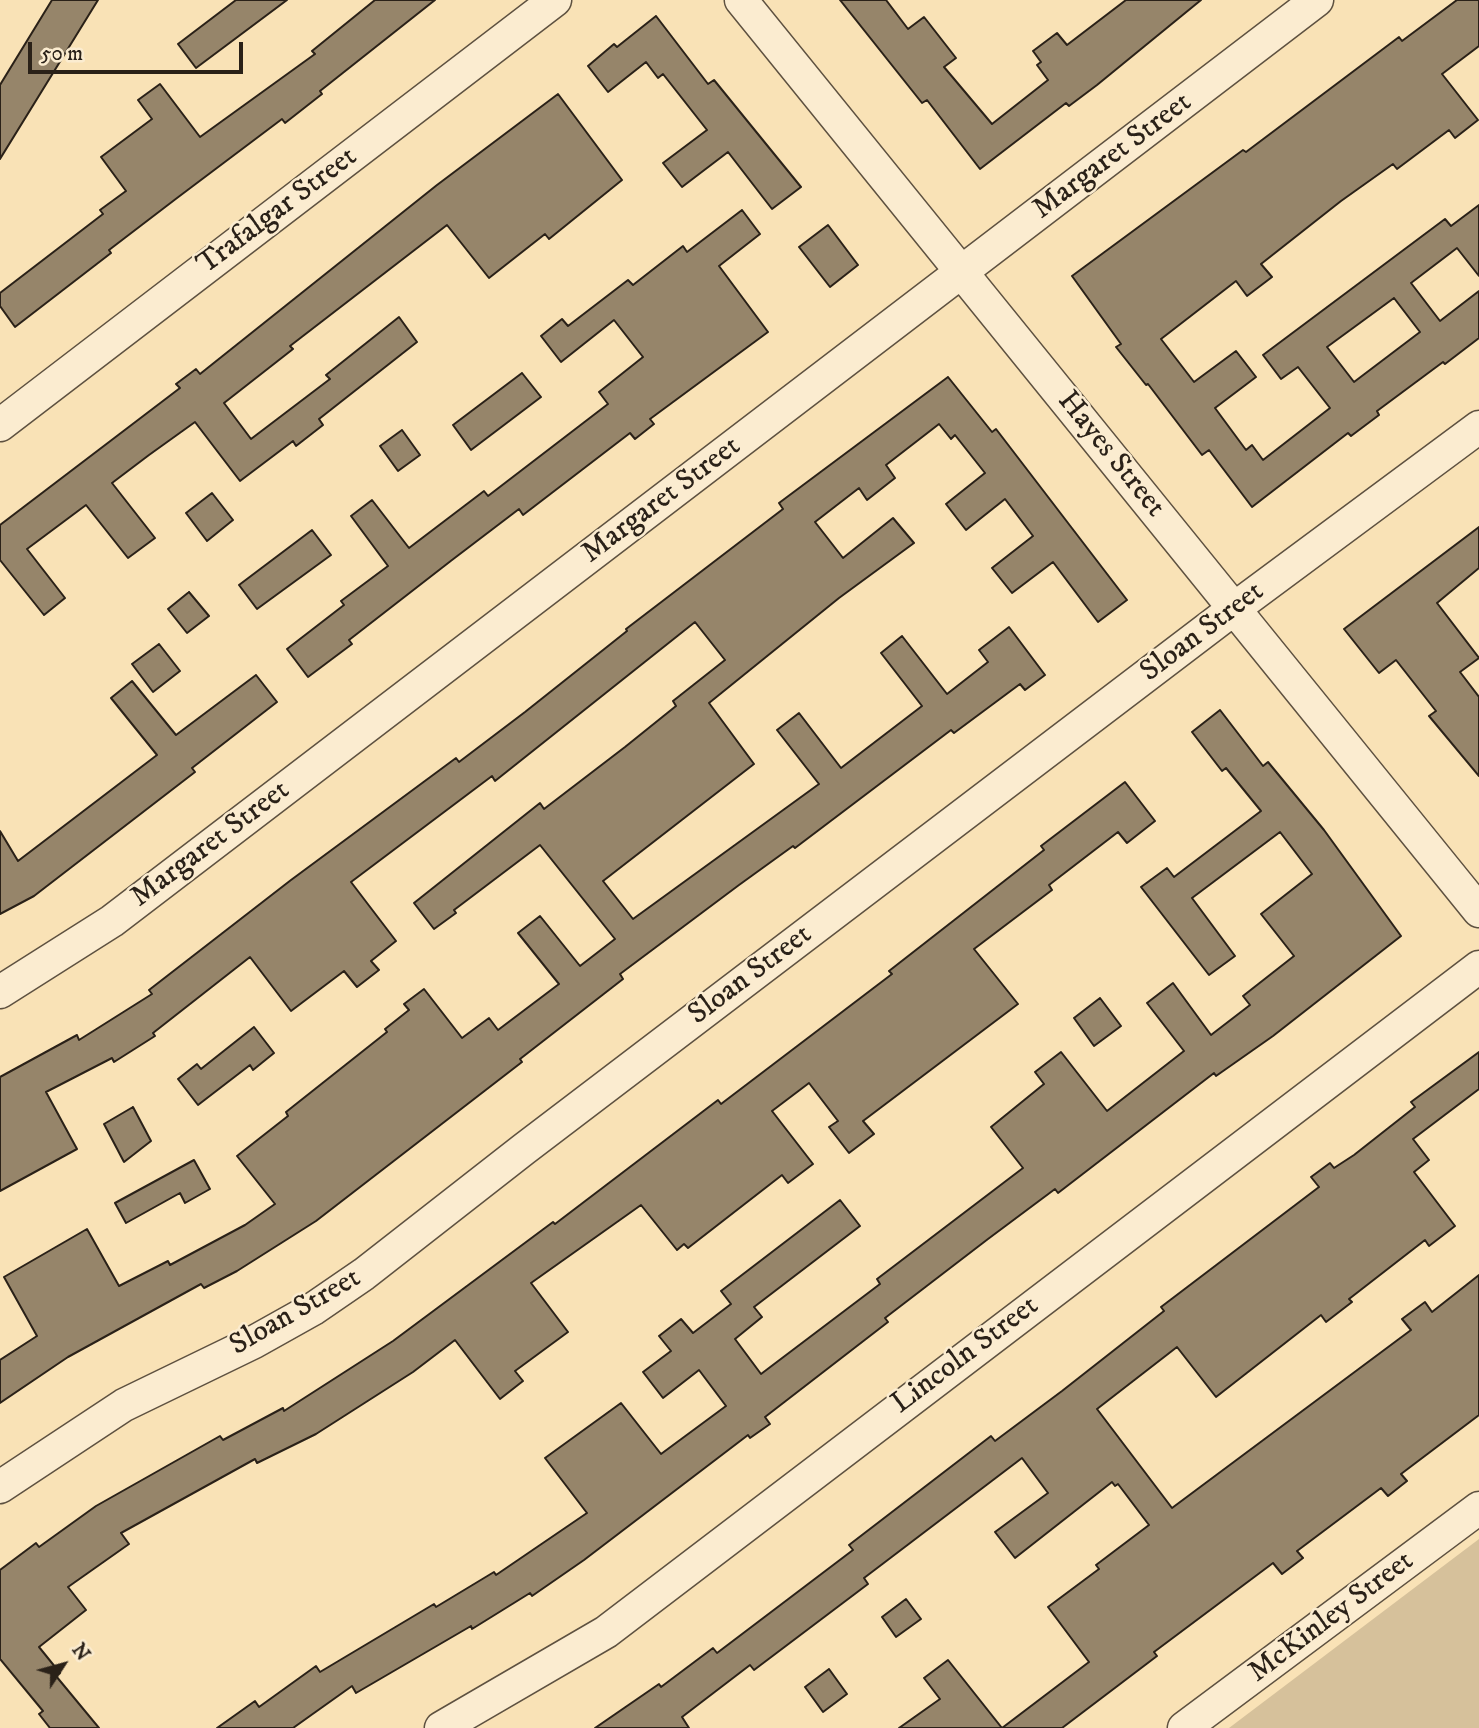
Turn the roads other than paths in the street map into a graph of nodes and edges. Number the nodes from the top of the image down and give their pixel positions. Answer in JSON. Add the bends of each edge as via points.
{"nodes":[{"id":1,"x":555,"y":0,"type":"edge"},
{"id":2,"x":741,"y":0,"type":"edge"},
{"id":3,"x":1317,"y":0,"type":"edge"},
{"id":4,"x":962,"y":273,"type":"junction"},
{"id":5,"x":0,"y":425,"type":"edge"},
{"id":6,"x":1479,"y":427,"type":"edge"},
{"id":7,"x":1235,"y":608,"type":"junction"},
{"id":8,"x":1479,"y":911,"type":"edge"},
{"id":9,"x":1479,"y":967,"type":"edge"},
{"id":10,"x":0,"y":992,"type":"edge"},
{"id":11,"x":0,"y":1488,"type":"edge"},
{"id":12,"x":1479,"y":1507,"type":"edge"},
{"id":13,"x":441,"y":1728,"type":"edge"},
{"id":14,"x":1184,"y":1728,"type":"edge"}],
"edges":[{"from":1,"to":5,"type":"street","name":"Trafalgar Street"},
{"from":2,"to":4,"type":"street","name":"Hayes Street"},
{"from":3,"to":4,"type":"street","name":"Margaret Street"},
{"from":4,"to":7,"type":"street","name":"Hayes Street"},
{"from":4,"to":10,"type":"street","name":"Margaret Street","via":[[112,921]]},
{"from":6,"to":7,"type":"street","name":"Sloan Street"},
{"from":7,"to":8,"type":"street","name":"Hayes Street"},
{"from":7,"to":11,"type":"street","name":"Sloan Street","via":[[364,1274],[254,1342],[124,1405]]},
{"from":9,"to":13,"type":"street","name":"Lincoln Street","via":[[606,1632]]},
{"from":12,"to":14,"type":"street","name":"McKinley Street"}]}
